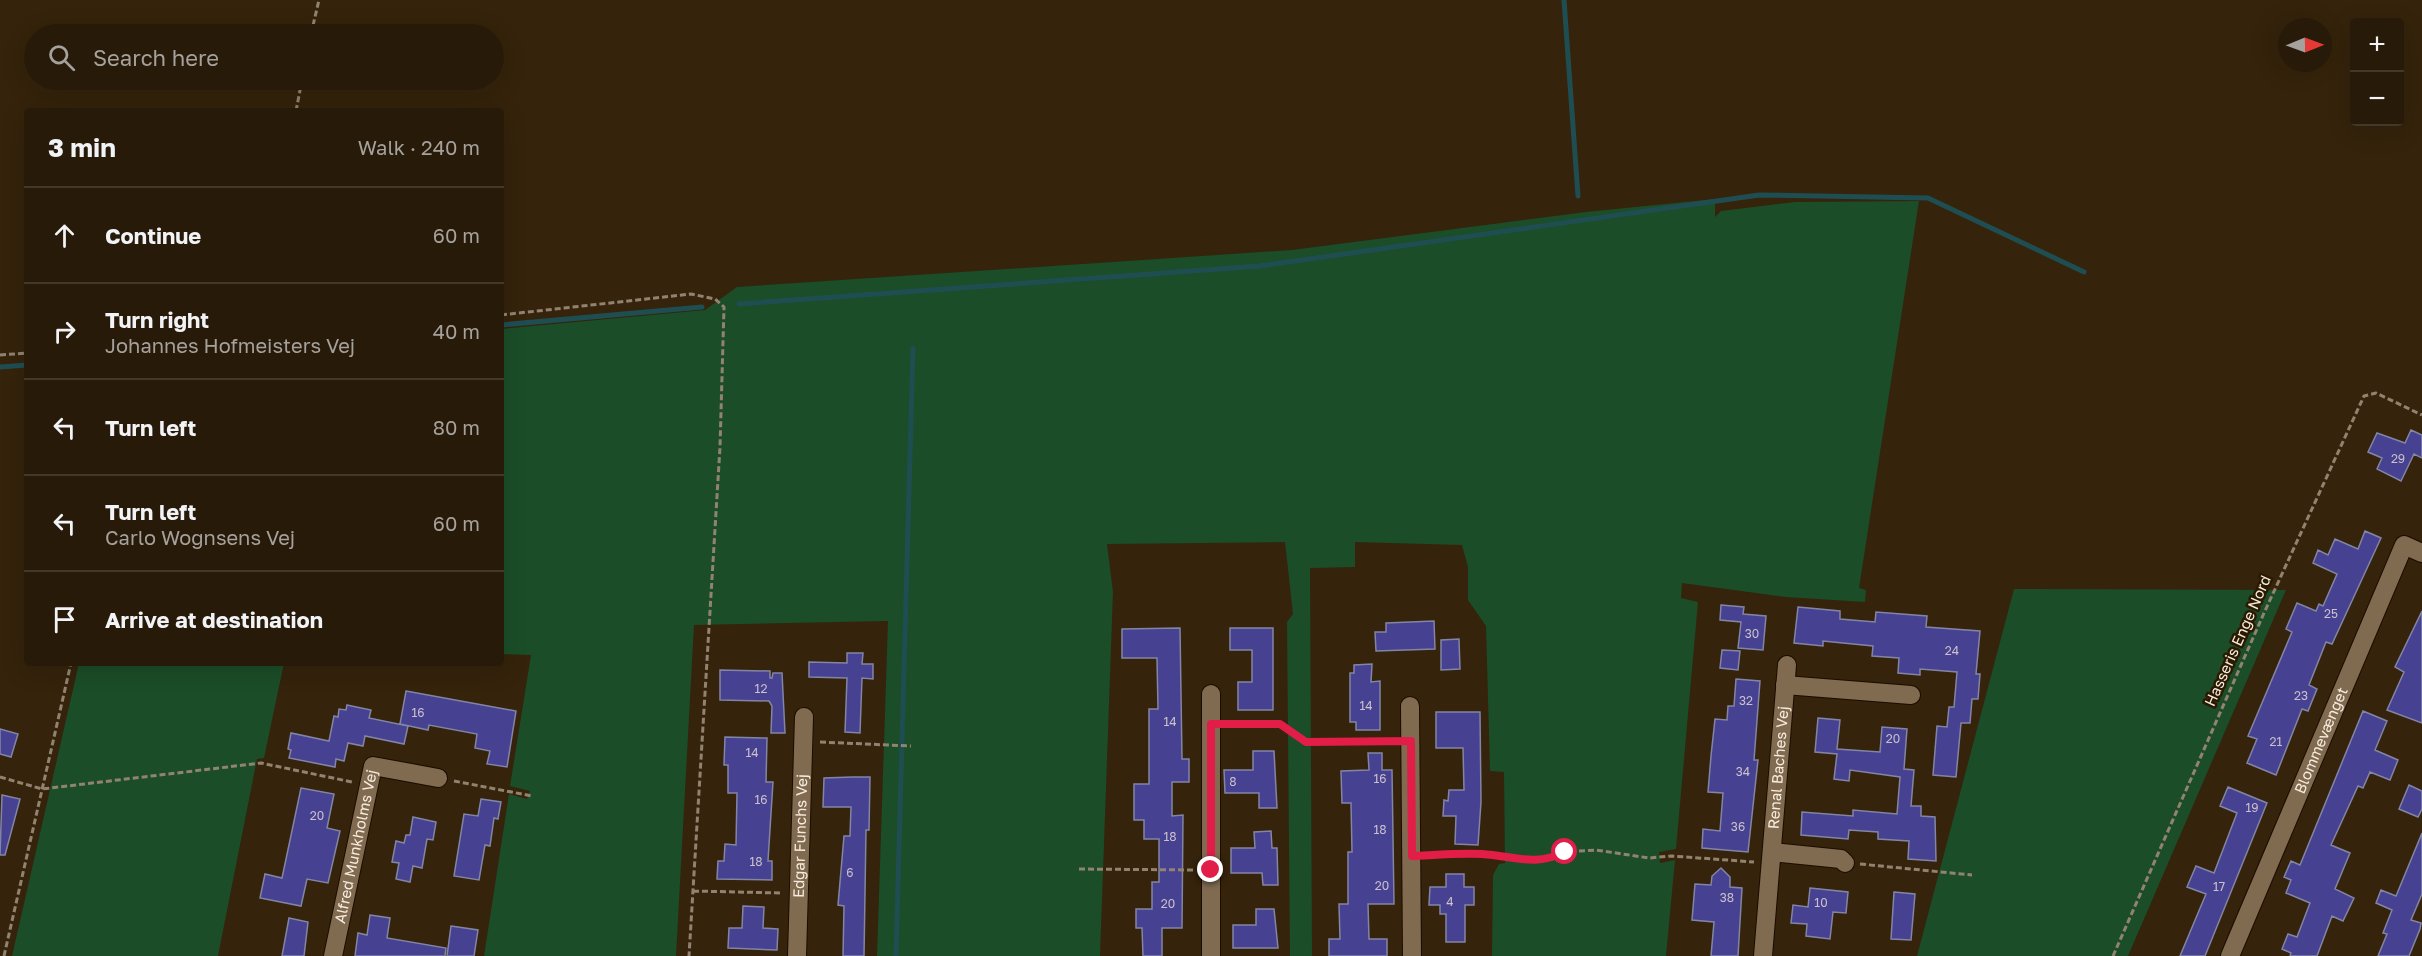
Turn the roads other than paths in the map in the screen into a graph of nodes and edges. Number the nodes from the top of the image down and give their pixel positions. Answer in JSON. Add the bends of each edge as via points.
{"nodes":[{"id":1,"x":2422,"y":553,"type":"edge"},
{"id":2,"x":1788,"y":664,"type":"dead end"},
{"id":3,"x":1785,"y":685,"type":"junction"},
{"id":4,"x":1211,"y":694,"type":"dead end"},
{"id":5,"x":1911,"y":695,"type":"dead end"},
{"id":6,"x":1410,"y":706,"type":"dead end"},
{"id":7,"x":804,"y":717,"type":"dead end"},
{"id":8,"x":438,"y":778,"type":"road end"},
{"id":9,"x":1771,"y":857,"type":"junction"},
{"id":10,"x":1845,"y":862,"type":"road end"},
{"id":11,"x":333,"y":956,"type":"edge"},
{"id":12,"x":797,"y":956,"type":"edge"},
{"id":13,"x":1211,"y":956,"type":"edge"},
{"id":14,"x":1412,"y":956,"type":"edge"},
{"id":15,"x":1763,"y":956,"type":"edge"},
{"id":16,"x":2230,"y":956,"type":"edge"}],
"edges":[{"from":1,"to":16,"type":"street","name":"Blommevænget","via":[[2404,544]]},
{"from":2,"to":3,"type":"street","name":"Renal Baches Vej"},
{"from":3,"to":5,"type":"street","name":"Renal Baches Vej"},
{"from":3,"to":9,"type":"street","name":"Renal Baches Vej"},
{"from":4,"to":13,"type":"street"},
{"from":6,"to":14,"type":"street"},
{"from":7,"to":12,"type":"street","name":"Edgar Funchs Vej"},
{"from":8,"to":11,"type":"street","name":"Alfred Munkholms Vej","via":[[373,766]]},
{"from":9,"to":10,"type":"street","name":"Renal Baches Vej"},
{"from":9,"to":15,"type":"street","name":"Renal Baches Vej"}]}
